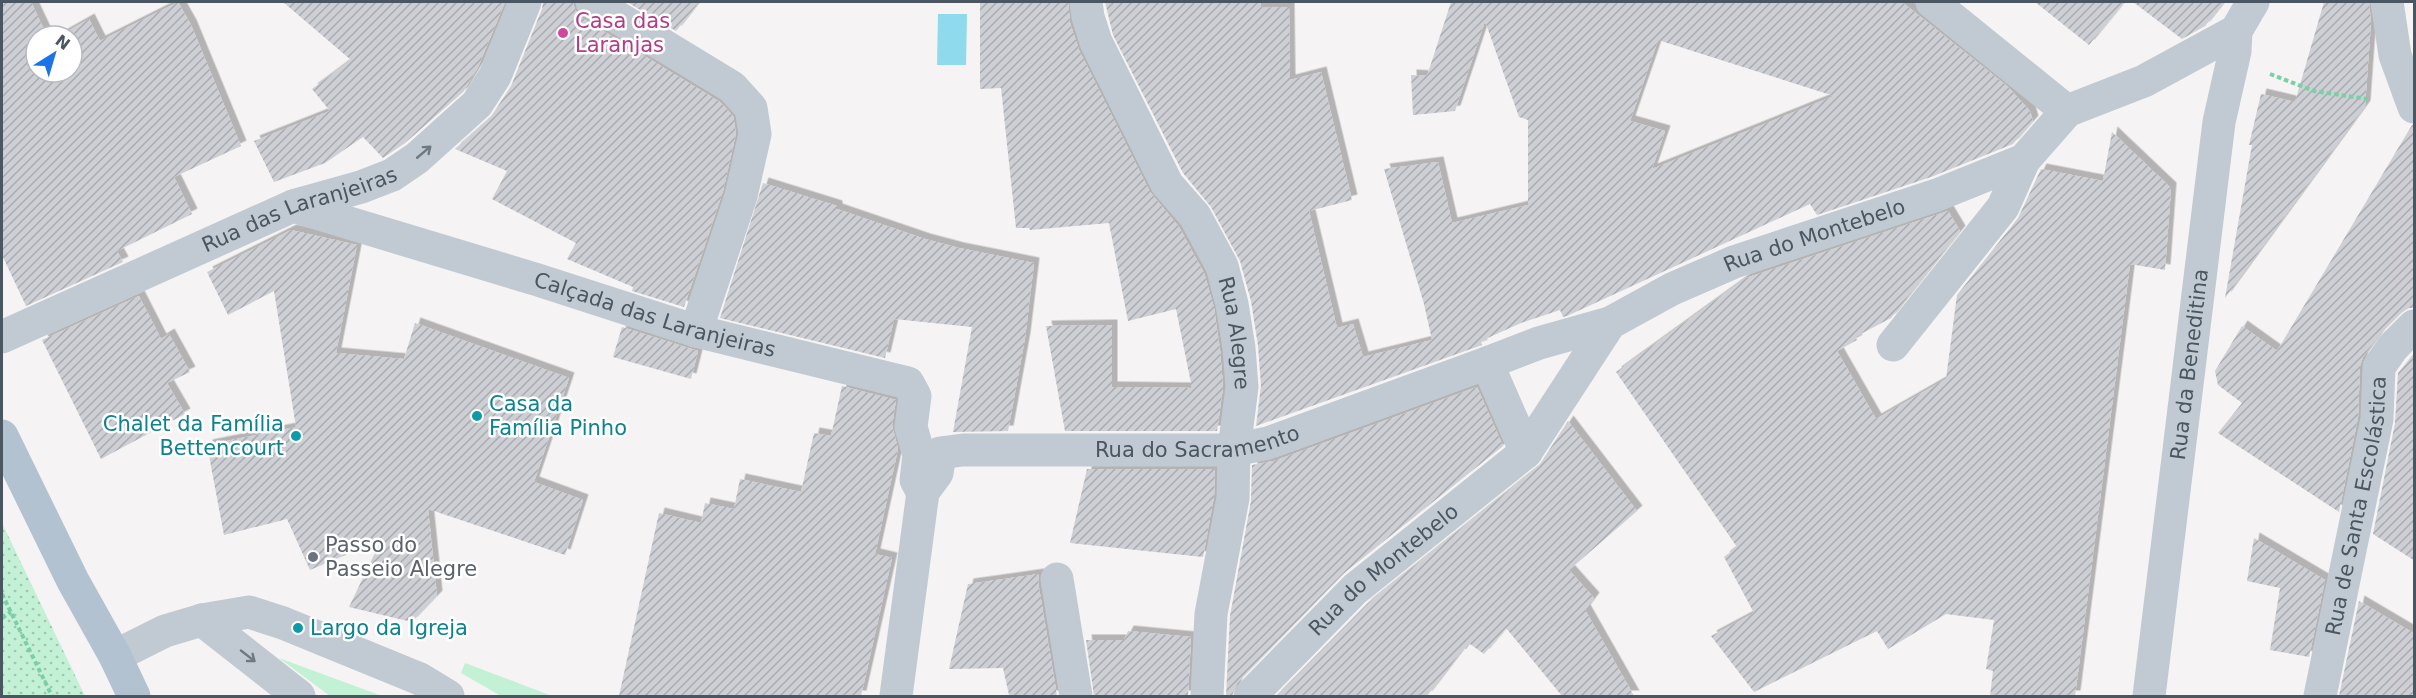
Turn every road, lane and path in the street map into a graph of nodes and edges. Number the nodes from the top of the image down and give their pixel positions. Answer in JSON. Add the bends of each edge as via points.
{"nodes":[{"id":1,"x":525,"y":2,"type":"edge"},
{"id":2,"x":592,"y":2,"type":"edge"},
{"id":3,"x":1086,"y":2,"type":"edge"},
{"id":4,"x":1932,"y":2,"type":"edge"},
{"id":5,"x":2253,"y":2,"type":"edge"},
{"id":6,"x":2386,"y":2,"type":"edge"},
{"id":7,"x":2236,"y":41,"type":"junction"},
{"id":8,"x":2411,"y":99,"type":"edge"},
{"id":9,"x":2067,"y":111,"type":"junction"},
{"id":10,"x":2024,"y":160,"type":"junction"},
{"id":11,"x":293,"y":206,"type":"junction"},
{"id":12,"x":1610,"y":323,"type":"junction"},
{"id":13,"x":2415,"y":326,"type":"edge"},
{"id":14,"x":696,"y":332,"type":"junction"},
{"id":15,"x":2,"y":338,"type":"edge"},
{"id":16,"x":1893,"y":345,"type":"dead end"},
{"id":17,"x":1487,"y":363,"type":"junction"},
{"id":18,"x":2,"y":436,"type":"edge"},
{"id":19,"x":1234,"y":450,"type":"junction"},
{"id":20,"x":1526,"y":453,"type":"junction"},
{"id":21,"x":923,"y":492,"type":"junction"},
{"id":22,"x":1057,"y":579,"type":"dead end"},
{"id":23,"x":2,"y":594,"type":"edge"},
{"id":24,"x":11,"y":612,"type":"junction"},
{"id":25,"x":2,"y":618,"type":"edge"},
{"id":26,"x":202,"y":620,"type":"junction"},
{"id":27,"x":115,"y":656,"type":"junction"},
{"id":28,"x":52,"y":696,"type":"edge"},
{"id":29,"x":134,"y":696,"type":"edge"},
{"id":30,"x":299,"y":696,"type":"edge"},
{"id":31,"x":448,"y":696,"type":"edge"},
{"id":32,"x":896,"y":696,"type":"edge"},
{"id":33,"x":1076,"y":696,"type":"edge"},
{"id":34,"x":1207,"y":696,"type":"edge"},
{"id":35,"x":1250,"y":696,"type":"edge"},
{"id":36,"x":2149,"y":696,"type":"edge"},
{"id":37,"x":2320,"y":696,"type":"edge"}],
"edges":[{"from":11,"to":1,"type":"street","name":"Rua das Laranjeiras","one_way":true,"via":[[392,175],[452,128],[477,104],[495,76]]},
{"from":2,"to":14,"type":"street","via":[[732,87],[751,108],[755,134],[741,196]]},
{"from":3,"to":19,"type":"street","name":"Rua Alegre","via":[[1096,42],[1167,184],[1195,216],[1222,266],[1232,304],[1242,387]]},
{"from":4,"to":9,"type":"street"},
{"from":5,"to":7,"type":"street"},
{"from":6,"to":8,"type":"street","via":[[2395,55]]},
{"from":7,"to":8,"type":"path","via":[[2261,71],[2314,91],[2378,100]]},
{"from":7,"to":9,"type":"street","name":"Rua do Montebelo"},
{"from":7,"to":36,"type":"street","name":"Rua da Beneditina","via":[[2218,122]]},
{"from":9,"to":10,"type":"street","name":"Rua do Montebelo"},
{"from":10,"to":12,"type":"street","name":"Rua do Montebelo","via":[[1937,195],[1734,262],[1672,289]]},
{"from":10,"to":16,"type":"street","name":"Rua do Montebelo","via":[[2003,207]]},
{"from":11,"to":14,"type":"street","name":"Calçada das Laranjeiras"},
{"from":11,"to":15,"type":"street","name":"Rua das Laranjeiras"},
{"from":12,"to":17,"type":"street","name":"Rua do Montebelo"},
{"from":12,"to":20,"type":"street","name":"Rua do Montebelo"},
{"from":13,"to":37,"type":"street","name":"Rua de Santa Escolástica","via":[[2379,367],[2377,419]]},
{"from":14,"to":21,"type":"street","name":"Calçada das Laranjeiras","via":[[908,383],[915,396],[910,427],[919,455],[916,480]]},
{"from":17,"to":19,"type":"street","name":"Rua do Sacramento","via":[[1268,443]]},
{"from":17,"to":20,"type":"street"},
{"from":18,"to":27,"type":"main road","via":[[73,581]]},
{"from":19,"to":21,"type":"street","name":"Rua do Sacramento","via":[[940,453],[938,473]]},
{"from":19,"to":34,"type":"street","name":"Rua Alegre","via":[[1233,498],[1210,614]]},
{"from":20,"to":35,"type":"street","name":"Rua do Montebelo","via":[[1355,589]]},
{"from":21,"to":32,"type":"street"},
{"from":22,"to":33,"type":"street"},
{"from":23,"to":24,"type":"path"},
{"from":24,"to":25,"type":"path"},
{"from":24,"to":28,"type":"path"},
{"from":26,"to":27,"type":"street","via":[[165,631]]},
{"from":26,"to":30,"type":"street","one_way":true},
{"from":26,"to":31,"type":"street","via":[[249,612],[264,616],[420,679]]},
{"from":27,"to":29,"type":"main road"}]}
